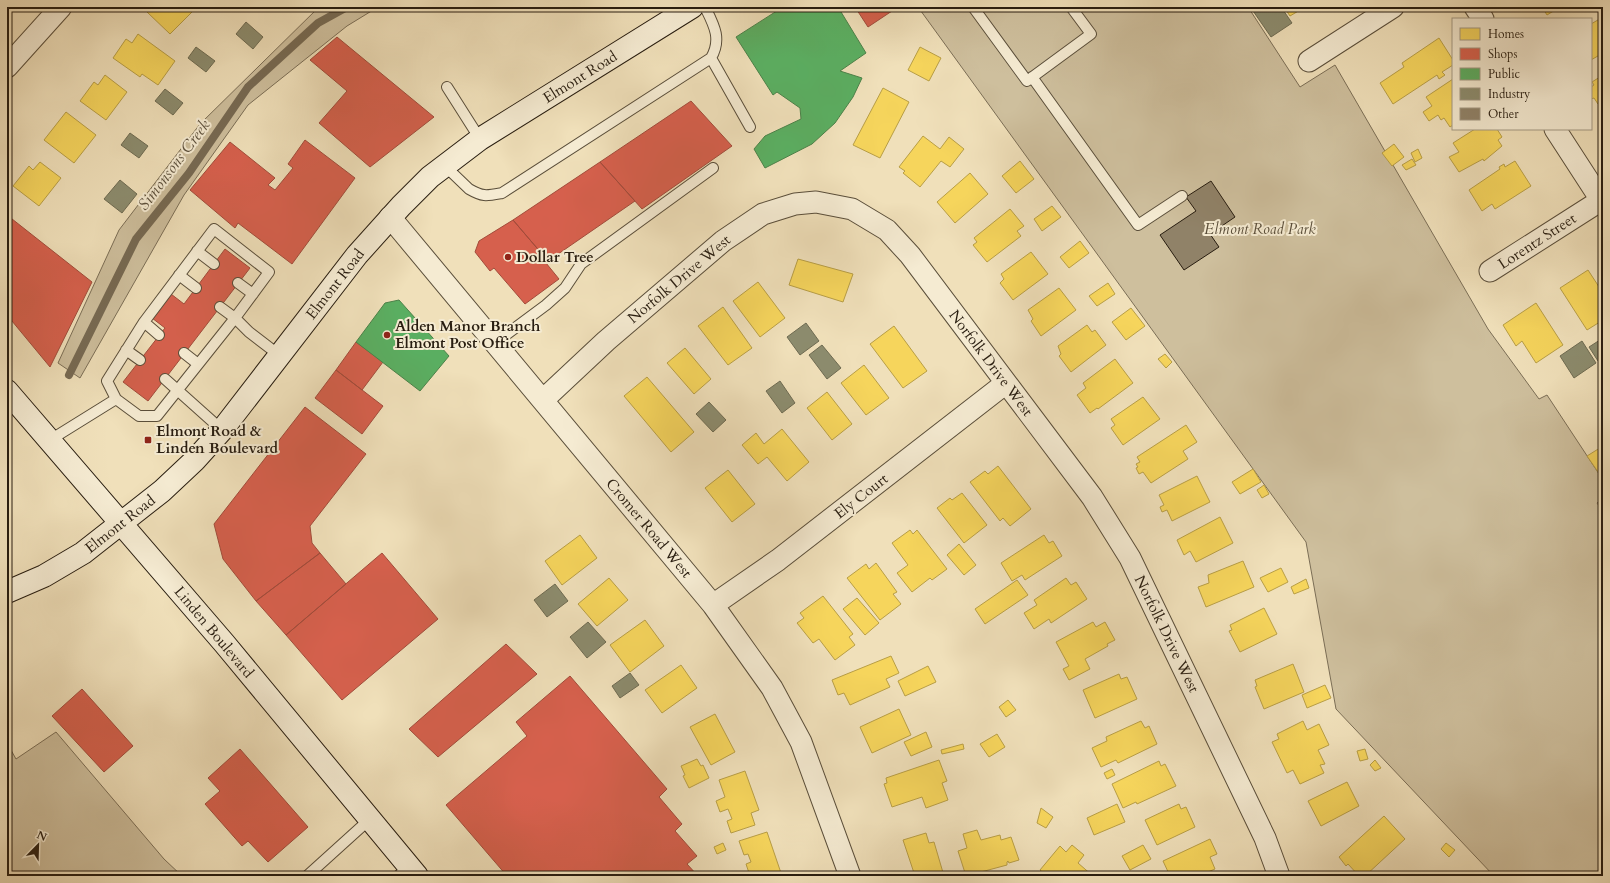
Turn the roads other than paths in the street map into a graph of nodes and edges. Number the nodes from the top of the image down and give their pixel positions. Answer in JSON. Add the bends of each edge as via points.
{"nodes":[{"id":1,"x":61,"y":7,"type":"edge"},
{"id":2,"x":692,"y":7,"type":"edge"},
{"id":3,"x":704,"y":7,"type":"edge"},
{"id":4,"x":973,"y":7,"type":"edge"},
{"id":5,"x":1071,"y":7,"type":"edge"},
{"id":6,"x":1393,"y":7,"type":"edge"},
{"id":7,"x":1475,"y":7,"type":"edge"},
{"id":8,"x":1482,"y":18,"type":"edge"},
{"id":9,"x":711,"y":58,"type":"junction"},
{"id":10,"x":1309,"y":61,"type":"dead end"},
{"id":11,"x":7,"y":67,"type":"edge"},
{"id":12,"x":1032,"y":77,"type":"junction"},
{"id":13,"x":447,"y":87,"type":"dead end"},
{"id":14,"x":750,"y":127,"type":"dead end"},
{"id":15,"x":1555,"y":130,"type":"edge"},
{"id":16,"x":480,"y":139,"type":"junction"},
{"id":17,"x":444,"y":165,"type":"junction"},
{"id":18,"x":713,"y":168,"type":"dead end"},
{"id":19,"x":1182,"y":196,"type":"dead end"},
{"id":20,"x":1602,"y":201,"type":"edge"},
{"id":21,"x":390,"y":217,"type":"junction"},
{"id":22,"x":197,"y":251,"type":"junction"},
{"id":23,"x":214,"y":264,"type":"dead end"},
{"id":24,"x":1490,"y":271,"type":"dead end"},
{"id":25,"x":179,"y":275,"type":"junction"},
{"id":26,"x":238,"y":283,"type":"dead end"},
{"id":27,"x":196,"y":288,"type":"dead end"},
{"id":28,"x":253,"y":294,"type":"junction"},
{"id":29,"x":220,"y":307,"type":"dead end"},
{"id":30,"x":235,"y":318,"type":"junction"},
{"id":31,"x":144,"y":322,"type":"junction"},
{"id":32,"x":159,"y":335,"type":"dead end"},
{"id":33,"x":495,"y":343,"type":"junction"},
{"id":34,"x":126,"y":350,"type":"junction"},
{"id":35,"x":184,"y":353,"type":"dead end"},
{"id":36,"x":279,"y":355,"type":"junction"},
{"id":37,"x":140,"y":360,"type":"dead end"},
{"id":38,"x":198,"y":364,"type":"junction"},
{"id":39,"x":165,"y":379,"type":"dead end"},
{"id":40,"x":1006,"y":383,"type":"junction"},
{"id":41,"x":7,"y":391,"type":"edge"},
{"id":42,"x":177,"y":392,"type":"junction"},
{"id":43,"x":116,"y":399,"type":"junction"},
{"id":44,"x":543,"y":400,"type":"junction"},
{"id":45,"x":222,"y":430,"type":"junction"},
{"id":46,"x":50,"y":440,"type":"junction"},
{"id":47,"x":122,"y":523,"type":"junction"},
{"id":48,"x":7,"y":592,"type":"edge"},
{"id":49,"x":713,"y":605,"type":"junction"},
{"id":50,"x":370,"y":819,"type":"junction"},
{"id":51,"x":408,"y":873,"type":"edge"},
{"id":52,"x":307,"y":876,"type":"edge"},
{"id":53,"x":850,"y":876,"type":"edge"},
{"id":54,"x":1279,"y":876,"type":"edge"}],
"edges":[{"from":1,"to":11,"type":"street"},
{"from":2,"to":16,"type":"main road","name":"Elmont Road"},
{"from":3,"to":9,"type":"lane","via":[[715,27],[717,48]]},
{"from":4,"to":12,"type":"lane","via":[[1027,81]]},
{"from":5,"to":12,"type":"lane","via":[[1091,34]]},
{"from":6,"to":10,"type":"street"},
{"from":7,"to":8,"type":"street"},
{"from":9,"to":14,"type":"lane"},
{"from":9,"to":17,"type":"lane","via":[[502,193],[484,197],[469,189]]},
{"from":12,"to":19,"type":"lane","via":[[1138,226]]},
{"from":13,"to":16,"type":"lane"},
{"from":15,"to":20,"type":"street"},
{"from":16,"to":17,"type":"main road","name":"Elmont Road"},
{"from":17,"to":21,"type":"main road","name":"Elmont Road"},
{"from":18,"to":33,"type":"lane","via":[[581,264],[564,288],[546,306]]},
{"from":20,"to":24,"type":"street","name":"Lorentz Street"},
{"from":21,"to":33,"type":"street","name":"Cromer Road West"},
{"from":21,"to":36,"type":"main road","name":"Elmont Road"},
{"from":22,"to":23,"type":"lane"},
{"from":22,"to":25,"type":"lane"},
{"from":22,"to":28,"type":"lane","via":[[214,229],[269,272]]},
{"from":25,"to":27,"type":"lane"},
{"from":25,"to":31,"type":"lane"},
{"from":26,"to":28,"type":"lane"},
{"from":28,"to":30,"type":"lane"},
{"from":29,"to":30,"type":"lane"},
{"from":30,"to":36,"type":"lane"},
{"from":30,"to":38,"type":"lane"},
{"from":31,"to":32,"type":"lane"},
{"from":31,"to":34,"type":"lane"},
{"from":33,"to":44,"type":"street","name":"Cromer Road West"},
{"from":34,"to":37,"type":"lane"},
{"from":34,"to":43,"type":"lane","via":[[107,381]]},
{"from":35,"to":38,"type":"lane"},
{"from":36,"to":45,"type":"main road","name":"Elmont Road"},
{"from":38,"to":42,"type":"lane"},
{"from":39,"to":42,"type":"lane"},
{"from":40,"to":44,"type":"street","name":"Norfolk Drive West","via":[[910,255],[887,230],[852,209],[816,202],[795,204],[763,214],[723,241],[606,341]]},
{"from":40,"to":49,"type":"street","name":"Ely Court","via":[[778,560]]},
{"from":40,"to":54,"type":"street","name":"Norfolk Drive West","via":[[1092,497],[1130,558],[1265,838]]},
{"from":41,"to":46,"type":"main road","name":"Linden Boulevard"},
{"from":42,"to":43,"type":"lane","via":[[157,416],[139,416]]},
{"from":42,"to":45,"type":"lane"},
{"from":43,"to":46,"type":"lane"},
{"from":44,"to":49,"type":"street","name":"Cromer Road West"},
{"from":45,"to":47,"type":"main road","name":"Elmont Road","via":[[180,475]]},
{"from":46,"to":47,"type":"main road","name":"Linden Boulevard"},
{"from":47,"to":48,"type":"main road","name":"Elmont Road","via":[[67,563]]},
{"from":47,"to":50,"type":"main road","name":"Linden Boulevard"},
{"from":49,"to":53,"type":"street","name":"Cromer Road West","via":[[772,688],[801,742]]},
{"from":50,"to":51,"type":"main road","name":"Linden Boulevard"},
{"from":50,"to":52,"type":"lane"}]}
